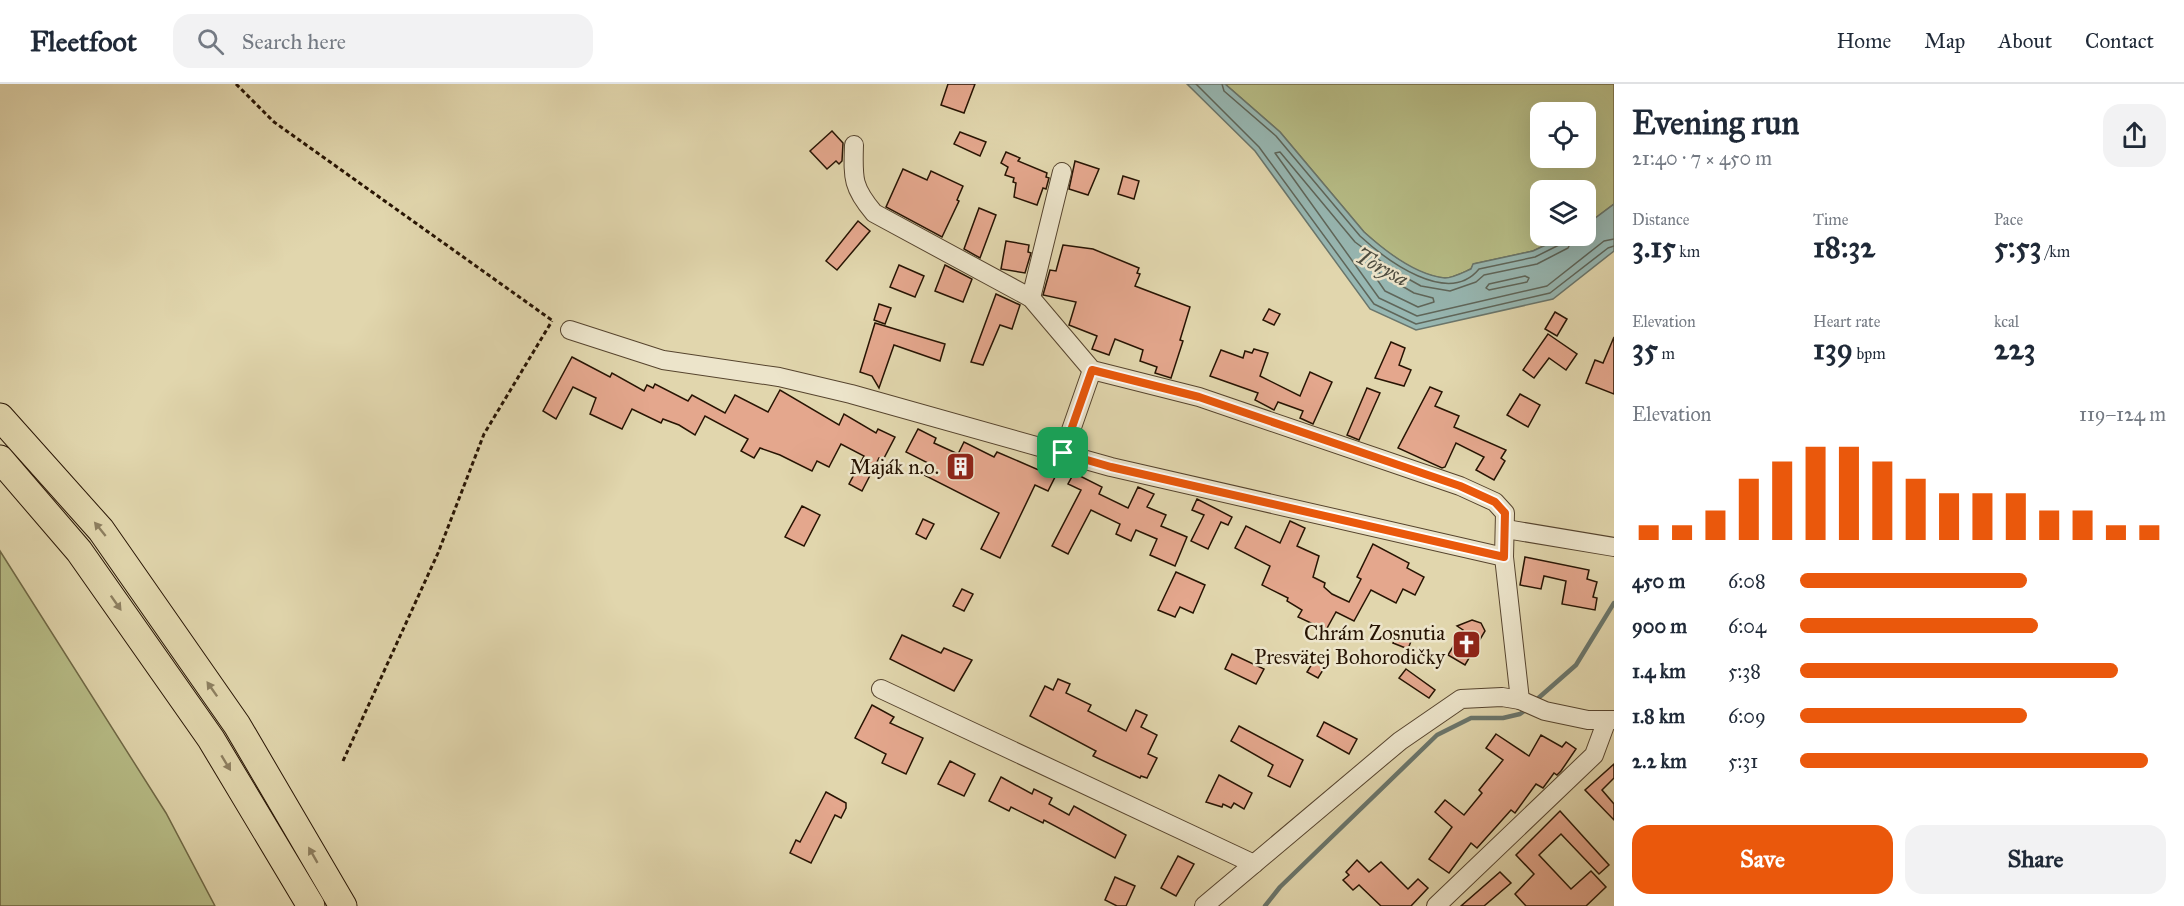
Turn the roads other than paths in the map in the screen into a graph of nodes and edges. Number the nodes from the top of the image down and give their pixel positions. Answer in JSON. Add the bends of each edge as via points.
{"nodes":[{"id":1,"x":854,"y":145,"type":"dead end"},
{"id":2,"x":1062,"y":172,"type":"dead end"},
{"id":3,"x":1031,"y":298,"type":"junction"},
{"id":4,"x":570,"y":330,"type":"road end"},
{"id":5,"x":1092,"y":370,"type":"junction"},
{"id":6,"x":0,"y":417,"type":"edge"},
{"id":7,"x":1063,"y":453,"type":"junction"},
{"id":8,"x":0,"y":459,"type":"edge"},
{"id":9,"x":1506,"y":529,"type":"junction"},
{"id":10,"x":1614,"y":547,"type":"edge"},
{"id":11,"x":1504,"y":557,"type":"junction"},
{"id":12,"x":881,"y":689,"type":"dead end"},
{"id":13,"x":1520,"y":700,"type":"junction"},
{"id":14,"x":1610,"y":720,"type":"edge"},
{"id":15,"x":1254,"y":864,"type":"junction"},
{"id":16,"x":311,"y":906,"type":"edge"},
{"id":17,"x":342,"y":906,"type":"edge"},
{"id":18,"x":1204,"y":906,"type":"edge"},
{"id":19,"x":1436,"y":906,"type":"edge"}],
"edges":[{"from":1,"to":3,"type":"street","via":[[853,180],[874,213]]},
{"from":2,"to":3,"type":"street"},
{"from":3,"to":5,"type":"street"},
{"from":4,"to":7,"type":"street","via":[[663,360],[789,379]]},
{"from":5,"to":7,"type":"street"},
{"from":5,"to":9,"type":"street","via":[[1199,397],[1460,486],[1495,502],[1505,513]]},
{"from":17,"to":6,"type":"highway","one_way":true,"via":[[237,725],[101,530]]},
{"from":7,"to":11,"type":"street"},
{"from":8,"to":16,"type":"highway","one_way":true,"via":[[80,551],[211,739]]},
{"from":9,"to":10,"type":"street"},
{"from":9,"to":11,"type":"street"},
{"from":11,"to":13,"type":"street"},
{"from":12,"to":15,"type":"street"},
{"from":13,"to":14,"type":"street","via":[[1545,711],[1588,720]]},
{"from":13,"to":15,"type":"street","via":[[1461,699],[1400,741]]},
{"from":14,"to":19,"type":"street","via":[[1594,755]]},
{"from":15,"to":18,"type":"street"}]}
